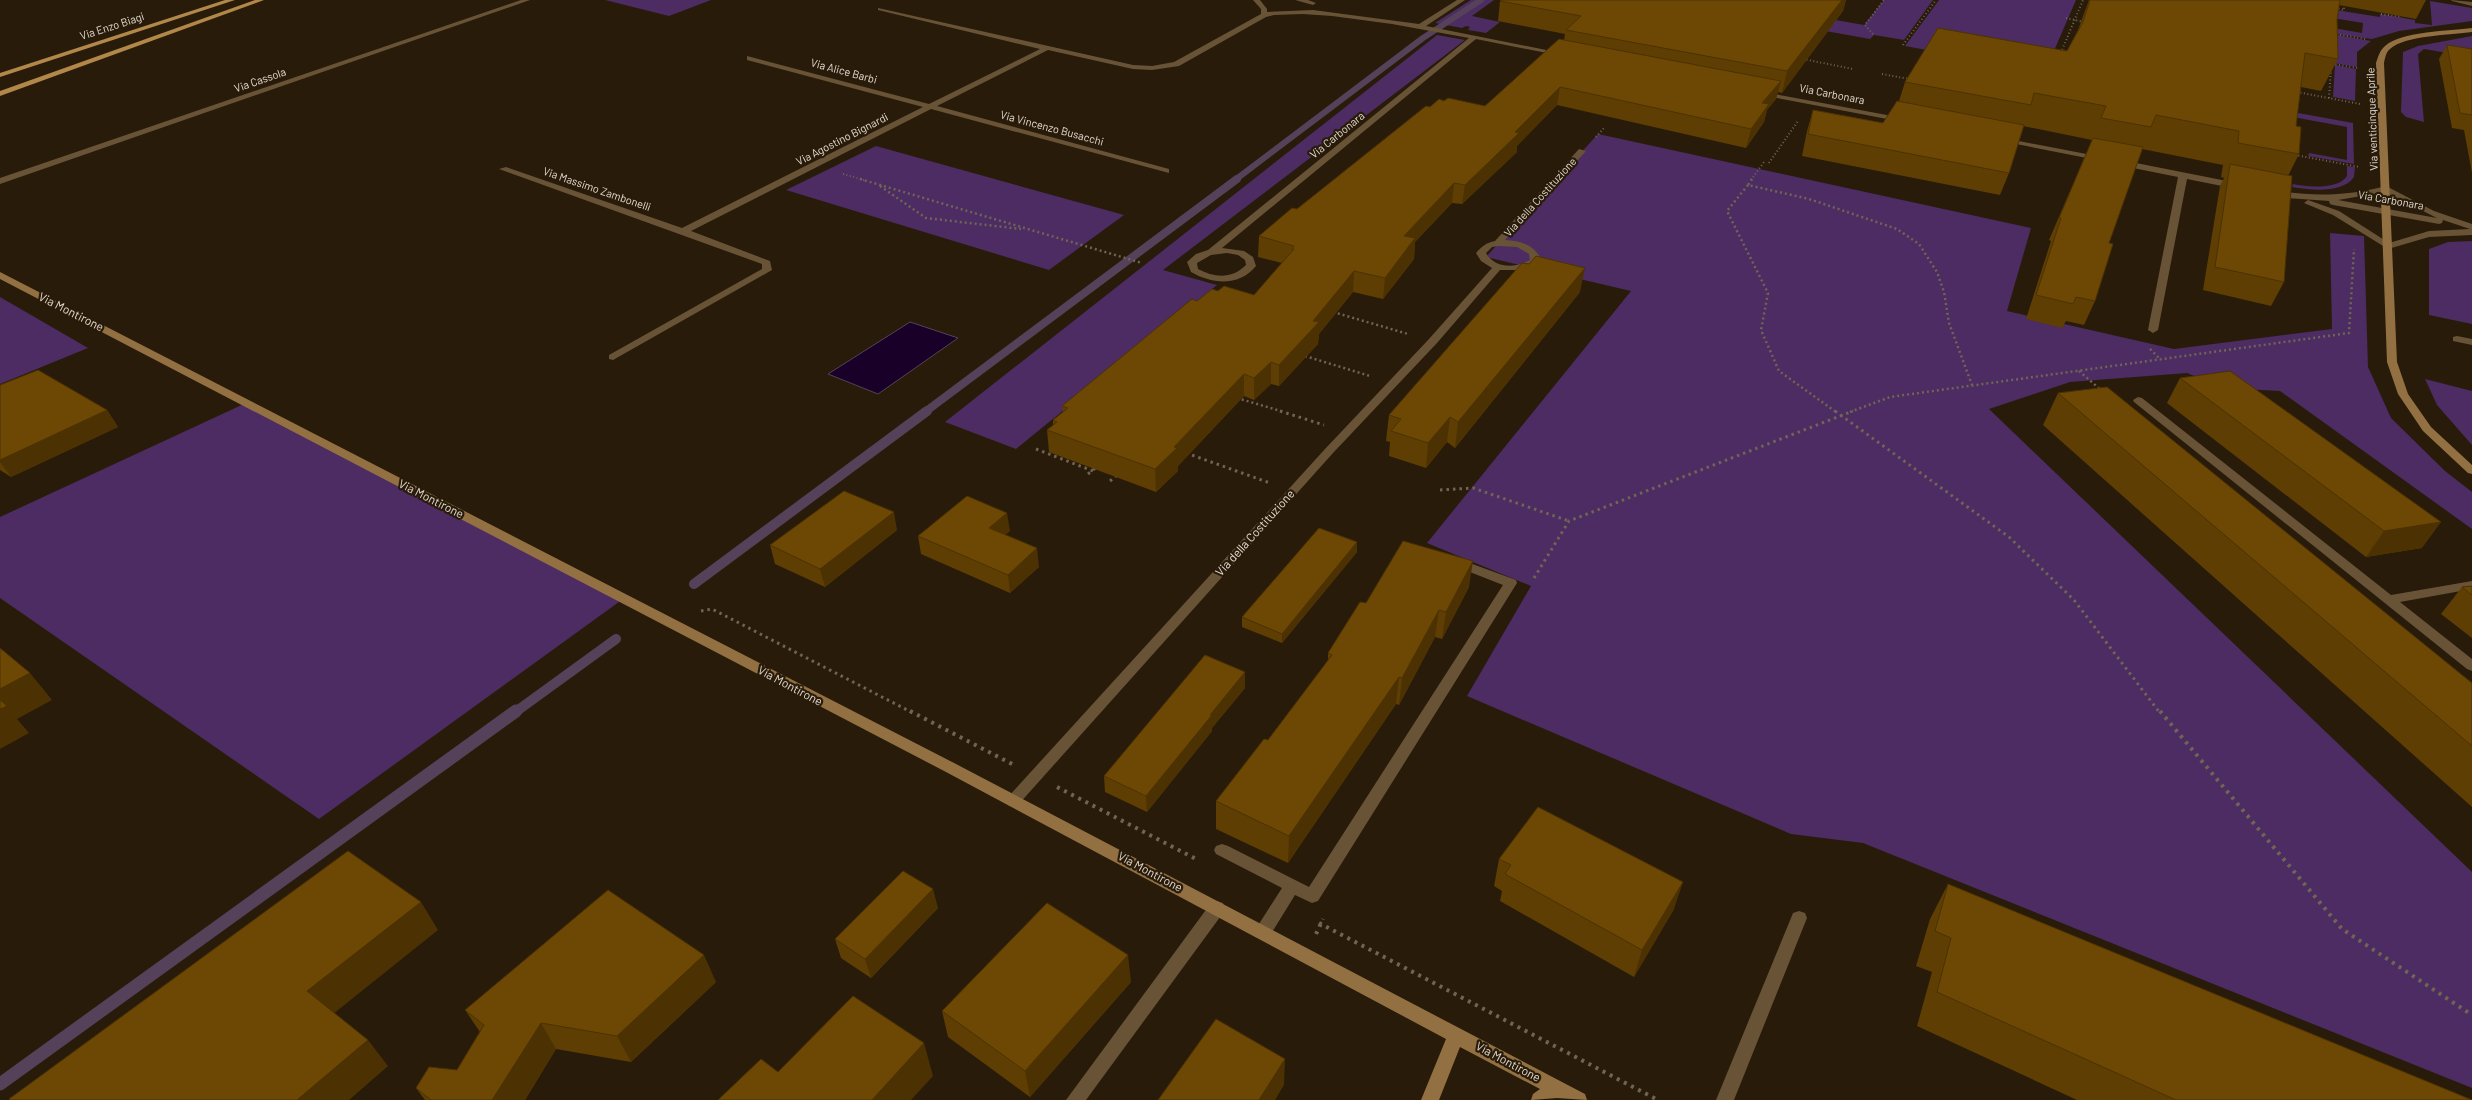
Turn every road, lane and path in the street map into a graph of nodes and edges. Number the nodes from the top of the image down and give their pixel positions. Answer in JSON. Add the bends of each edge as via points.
{"nodes":[{"id":1,"x":232,"y":0,"type":"edge"},
{"id":2,"x":261,"y":0,"type":"edge"},
{"id":3,"x":527,"y":0,"type":"edge"},
{"id":4,"x":1256,"y":0,"type":"edge"},
{"id":5,"x":1298,"y":0,"type":"edge"},
{"id":6,"x":1462,"y":0,"type":"edge"},
{"id":7,"x":1884,"y":0,"type":"edge"},
{"id":8,"x":1936,"y":0,"type":"edge"},
{"id":9,"x":2083,"y":0,"type":"edge"},
{"id":10,"x":2344,"y":0,"type":"edge"},
{"id":11,"x":2456,"y":0,"type":"edge"},
{"id":12,"x":1313,"y":3,"type":"dead end"},
{"id":13,"x":2472,"y":3,"type":"edge"},
{"id":14,"x":2326,"y":7,"type":"edge"},
{"id":15,"x":880,"y":9,"type":"dead end"},
{"id":16,"x":1264,"y":14,"type":"junction"},
{"id":17,"x":2381,"y":14,"type":"dead end"},
{"id":18,"x":2066,"y":18,"type":"dead end"},
{"id":19,"x":2407,"y":18,"type":"dead end"},
{"id":20,"x":2075,"y":20,"type":"junction"},
{"id":21,"x":2092,"y":23,"type":"edge"},
{"id":22,"x":1421,"y":26,"type":"junction"},
{"id":23,"x":2333,"y":30,"type":"edge"},
{"id":24,"x":2472,"y":30,"type":"edge"},
{"id":25,"x":1873,"y":34,"type":"dead end"},
{"id":26,"x":2332,"y":34,"type":"junction"},
{"id":27,"x":1475,"y":37,"type":"junction"},
{"id":28,"x":2366,"y":39,"type":"dead end"},
{"id":29,"x":2332,"y":42,"type":"edge"},
{"id":30,"x":1903,"y":45,"type":"dead end"},
{"id":31,"x":1047,"y":48,"type":"junction"},
{"id":32,"x":2072,"y":52,"type":"edge"},
{"id":33,"x":1567,"y":55,"type":"edge"},
{"id":34,"x":1794,"y":57,"type":"edge"},
{"id":35,"x":750,"y":58,"type":"dead end"},
{"id":36,"x":2331,"y":58,"type":"edge"},
{"id":37,"x":2331,"y":64,"type":"junction"},
{"id":38,"x":1853,"y":69,"type":"dead end"},
{"id":39,"x":2361,"y":69,"type":"dead end"},
{"id":40,"x":0,"y":74,"type":"edge"},
{"id":41,"x":1882,"y":74,"type":"dead end"},
{"id":42,"x":1912,"y":80,"type":"edge"},
{"id":43,"x":1752,"y":91,"type":"edge"},
{"id":44,"x":2292,"y":91,"type":"edge"},
{"id":45,"x":0,"y":94,"type":"edge"},
{"id":46,"x":2329,"y":98,"type":"junction"},
{"id":47,"x":1810,"y":102,"type":"junction"},
{"id":48,"x":2361,"y":104,"type":"dead end"},
{"id":49,"x":932,"y":106,"type":"junction"},
{"id":50,"x":1909,"y":122,"type":"edge"},
{"id":51,"x":1988,"y":137,"type":"edge"},
{"id":52,"x":1582,"y":151,"type":"dead end"},
{"id":53,"x":2292,"y":154,"type":"edge"},
{"id":54,"x":1764,"y":162,"type":"dead end"},
{"id":55,"x":1769,"y":163,"type":"dead end"},
{"id":56,"x":814,"y":166,"type":"junction"},
{"id":57,"x":2360,"y":167,"type":"dead end"},
{"id":58,"x":503,"y":168,"type":"dead end"},
{"id":59,"x":1166,"y":171,"type":"dead end"},
{"id":60,"x":2183,"y":175,"type":"junction"},
{"id":61,"x":0,"y":181,"type":"edge"},
{"id":62,"x":878,"y":184,"type":"junction"},
{"id":63,"x":1748,"y":185,"type":"junction"},
{"id":64,"x":2246,"y":187,"type":"edge"},
{"id":65,"x":2386,"y":189,"type":"junction"},
{"id":66,"x":2264,"y":191,"type":"edge"},
{"id":67,"x":2282,"y":194,"type":"junction"},
{"id":68,"x":2313,"y":199,"type":"junction"},
{"id":69,"x":2322,"y":207,"type":"junction"},
{"id":70,"x":2386,"y":216,"type":"junction"},
{"id":71,"x":2469,"y":229,"type":"edge"},
{"id":72,"x":1029,"y":230,"type":"junction"},
{"id":73,"x":683,"y":231,"type":"junction"},
{"id":74,"x":2355,"y":241,"type":"dead end"},
{"id":75,"x":1498,"y":243,"type":"junction"},
{"id":76,"x":2388,"y":246,"type":"junction"},
{"id":77,"x":1212,"y":251,"type":"junction"},
{"id":78,"x":1141,"y":262,"type":"dead end"},
{"id":79,"x":1498,"y":266,"type":"junction"},
{"id":80,"x":0,"y":275,"type":"edge"},
{"id":81,"x":1332,"y":312,"type":"edge"},
{"id":82,"x":2153,"y":330,"type":"dead end"},
{"id":83,"x":2457,"y":338,"type":"dead end"},
{"id":84,"x":1433,"y":341,"type":"junction"},
{"id":85,"x":2472,"y":342,"type":"edge"},
{"id":86,"x":1302,"y":355,"type":"edge"},
{"id":87,"x":614,"y":356,"type":"dead end"},
{"id":88,"x":2079,"y":371,"type":"junction"},
{"id":89,"x":1393,"y":383,"type":"junction"},
{"id":90,"x":1972,"y":386,"type":"junction"},
{"id":91,"x":1230,"y":396,"type":"edge"},
{"id":92,"x":2138,"y":400,"type":"joint"},
{"id":93,"x":1842,"y":416,"type":"junction"},
{"id":94,"x":1347,"y":432,"type":"junction"},
{"id":95,"x":1036,"y":450,"type":"dead end"},
{"id":96,"x":1182,"y":452,"type":"edge"},
{"id":97,"x":1099,"y":464,"type":"edge"},
{"id":98,"x":1092,"y":470,"type":"junction"},
{"id":99,"x":2472,"y":471,"type":"edge"},
{"id":100,"x":1088,"y":474,"type":"dead end"},
{"id":101,"x":1118,"y":474,"type":"edge"},
{"id":102,"x":1110,"y":481,"type":"dead end"},
{"id":103,"x":1440,"y":490,"type":"dead end"},
{"id":104,"x":1293,"y":491,"type":"junction"},
{"id":105,"x":1569,"y":521,"type":"junction"},
{"id":106,"x":1438,"y":555,"type":"edge"},
{"id":107,"x":1533,"y":580,"type":"dead end"},
{"id":108,"x":2472,"y":585,"type":"edge"},
{"id":109,"x":2387,"y":600,"type":"junction"},
{"id":110,"x":660,"y":618,"type":"junction"},
{"id":111,"x":2472,"y":666,"type":"edge"},
{"id":112,"x":1036,"y":776,"type":"junction"},
{"id":113,"x":1013,"y":801,"type":"junction"},
{"id":114,"x":1222,"y":850,"type":"dead end"},
{"id":115,"x":1202,"y":862,"type":"dead end"},
{"id":116,"x":1292,"y":886,"type":"junction"},
{"id":117,"x":1281,"y":903,"type":"junction"},
{"id":118,"x":1217,"y":908,"type":"junction"},
{"id":119,"x":1325,"y":915,"type":"dead end"},
{"id":120,"x":1799,"y":918,"type":"dead end"},
{"id":121,"x":1320,"y":924,"type":"junction"},
{"id":122,"x":1263,"y":932,"type":"junction"},
{"id":123,"x":2472,"y":1015,"type":"edge"},
{"id":124,"x":1456,"y":1035,"type":"junction"},
{"id":125,"x":1556,"y":1088,"type":"junction"},
{"id":126,"x":1075,"y":1100,"type":"edge"},
{"id":127,"x":1430,"y":1100,"type":"edge"},
{"id":128,"x":1540,"y":1100,"type":"edge"},
{"id":129,"x":1578,"y":1100,"type":"edge"},
{"id":130,"x":1658,"y":1100,"type":"edge"},
{"id":131,"x":1726,"y":1100,"type":"edge"}],
"edges":[{"from":1,"to":40,"type":"main road","name":"Via Enzo Biagi"},
{"from":2,"to":45,"type":"main road"},
{"from":3,"to":61,"type":"street","name":"Via Cassola"},
{"from":4,"to":16,"type":"street"},
{"from":5,"to":12,"type":"street"},
{"from":6,"to":22,"type":"street"},
{"from":7,"to":25,"type":"path","via":[[1865,25]]},
{"from":8,"to":30,"type":"path"},
{"from":9,"to":20,"type":"path"},
{"from":10,"to":14,"type":"path","via":[[2344,10]]},
{"from":11,"to":13,"type":"street"},
{"from":15,"to":31,"type":"street"},
{"from":16,"to":22,"type":"street","via":[[1309,12]]},
{"from":16,"to":31,"type":"street","via":[[1176,64],[1165,67],[1134,67]]},
{"from":17,"to":19,"type":"path"},
{"from":18,"to":20,"type":"path"},
{"from":20,"to":21,"type":"path"},
{"from":20,"to":32,"type":"path","via":[[2062,50]]},
{"from":22,"to":27,"type":"street"},
{"from":23,"to":26,"type":"path"},
{"from":24,"to":65,"type":"street","name":"Via venticinque Aprile","via":[[2415,38],[2390,45],[2383,53],[2380,63]]},
{"from":26,"to":28,"type":"path"},
{"from":26,"to":29,"type":"path"},
{"from":27,"to":33,"type":"street"},
{"from":27,"to":77,"type":"street","name":"Via Carbonara"},
{"from":31,"to":49,"type":"street","name":"Via Agostino Bignardi"},
{"from":34,"to":38,"type":"path"},
{"from":35,"to":49,"type":"street","name":"Via Alice Barbi"},
{"from":36,"to":37,"type":"path"},
{"from":37,"to":39,"type":"path"},
{"from":37,"to":46,"type":"path"},
{"from":41,"to":42,"type":"path"},
{"from":43,"to":47,"type":"street","name":"Via Carbonara"},
{"from":44,"to":46,"type":"path"},
{"from":46,"to":48,"type":"path"},
{"from":47,"to":50,"type":"street","name":"Via Carbonara"},
{"from":47,"to":55,"type":"path"},
{"from":49,"to":56,"type":"street","name":"Via Agostino Bignardi"},
{"from":49,"to":59,"type":"street","name":"Via Vincenzo Busacchi"},
{"from":51,"to":60,"type":"street"},
{"from":52,"to":75,"type":"street","name":"Via della Costituzione"},
{"from":53,"to":57,"type":"path"},
{"from":54,"to":63,"type":"path"},
{"from":56,"to":62,"type":"path"},
{"from":56,"to":73,"type":"street","name":"Via Agostino Bignardi"},
{"from":58,"to":73,"type":"street","name":"Via Massimo Zambonelli"},
{"from":60,"to":64,"type":"street"},
{"from":60,"to":82,"type":"street"},
{"from":62,"to":72,"type":"path"},
{"from":62,"to":72,"type":"path","via":[[926,218]]},
{"from":63,"to":90,"type":"path","via":[[1809,199],[1897,228],[1919,244],[1937,272],[1949,323]]},
{"from":63,"to":93,"type":"path","via":[[1727,211],[1768,293],[1761,330],[1779,371]]},
{"from":65,"to":68,"type":"street","via":[[2354,196]]},
{"from":65,"to":70,"type":"street","name":"Via venticinque Aprile"},
{"from":65,"to":71,"type":"street","name":"Via Carbonara"},
{"from":66,"to":67,"type":"street"},
{"from":67,"to":68,"type":"street"},
{"from":67,"to":69,"type":"street"},
{"from":68,"to":70,"type":"street","name":"Via Carbonara"},
{"from":69,"to":70,"type":"street","name":"Via Carbonara"},
{"from":69,"to":76,"type":"street"},
{"from":70,"to":71,"type":"street","name":"Via Carbonara"},
{"from":70,"to":76,"type":"street","name":"Via venticinque Aprile"},
{"from":71,"to":76,"type":"street","via":[[2412,236]]},
{"from":72,"to":78,"type":"path"},
{"from":73,"to":87,"type":"street","via":[[768,263],[767,270]]},
{"from":74,"to":88,"type":"path","via":[[2349,333]]},
{"from":75,"to":79,"type":"street","name":"Via della Costituzione","via":[[1489,245],[1481,253],[1483,258]]},
{"from":75,"to":79,"type":"street","name":"Via della Costituzione","via":[[1523,246],[1530,249],[1535,257],[1523,267]]},
{"from":76,"to":99,"type":"street","name":"Via venticinque Aprile","via":[[2392,362],[2403,394],[2427,429]]},
{"from":77,"to":77,"type":"street","name":"Via Carbonara","via":[[1199,255],[1192,262],[1194,270],[1203,276],[1234,278],[1252,266],[1250,259],[1241,253]]},
{"from":79,"to":84,"type":"street","name":"Via della Costituzione"},
{"from":80,"to":110,"type":"street","name":"Via Montirone"},
{"from":81,"to":84,"type":"path"},
{"from":83,"to":85,"type":"street"},
{"from":84,"to":89,"type":"street","name":"Via della Costituzione"},
{"from":86,"to":89,"type":"path"},
{"from":88,"to":90,"type":"path"},
{"from":88,"to":92,"type":"path","via":[[2116,403]]},
{"from":89,"to":94,"type":"street","name":"Via della Costituzione"},
{"from":90,"to":93,"type":"path","via":[[1890,397]]},
{"from":91,"to":94,"type":"path"},
{"from":92,"to":109,"type":"street"},
{"from":93,"to":105,"type":"path"},
{"from":93,"to":123,"type":"path","via":[[2008,536],[2074,600],[2170,725],[2342,929]]},
{"from":94,"to":104,"type":"street","name":"Via della Costituzione"},
{"from":95,"to":98,"type":"path"},
{"from":96,"to":104,"type":"path"},
{"from":97,"to":98,"type":"path"},
{"from":98,"to":100,"type":"path"},
{"from":101,"to":102,"type":"path"},
{"from":103,"to":105,"type":"path","via":[[1472,488]]},
{"from":104,"to":112,"type":"street","name":"Via della Costituzione"},
{"from":105,"to":107,"type":"path"},
{"from":106,"to":116,"type":"street","via":[[1512,583],[1312,896]]},
{"from":108,"to":109,"type":"street"},
{"from":109,"to":111,"type":"street"},
{"from":110,"to":112,"type":"path","via":[[712,609]]},
{"from":110,"to":113,"type":"street","name":"Via Montirone"},
{"from":112,"to":113,"type":"street","name":"Via della Costituzione"},
{"from":112,"to":115,"type":"path"},
{"from":113,"to":118,"type":"street","name":"Via Montirone"},
{"from":114,"to":116,"type":"street"},
{"from":116,"to":117,"type":"street"},
{"from":117,"to":121,"type":"path"},
{"from":117,"to":122,"type":"street"},
{"from":118,"to":122,"type":"street","name":"Via Montirone"},
{"from":118,"to":126,"type":"street"},
{"from":119,"to":121,"type":"path"},
{"from":120,"to":131,"type":"street"},
{"from":121,"to":130,"type":"path"},
{"from":122,"to":124,"type":"street","name":"Via Montirone"},
{"from":124,"to":125,"type":"street","name":"Via Montirone"},
{"from":124,"to":127,"type":"street"},
{"from":125,"to":128,"type":"street"},
{"from":125,"to":129,"type":"street","name":"Via Montirone"}]}
